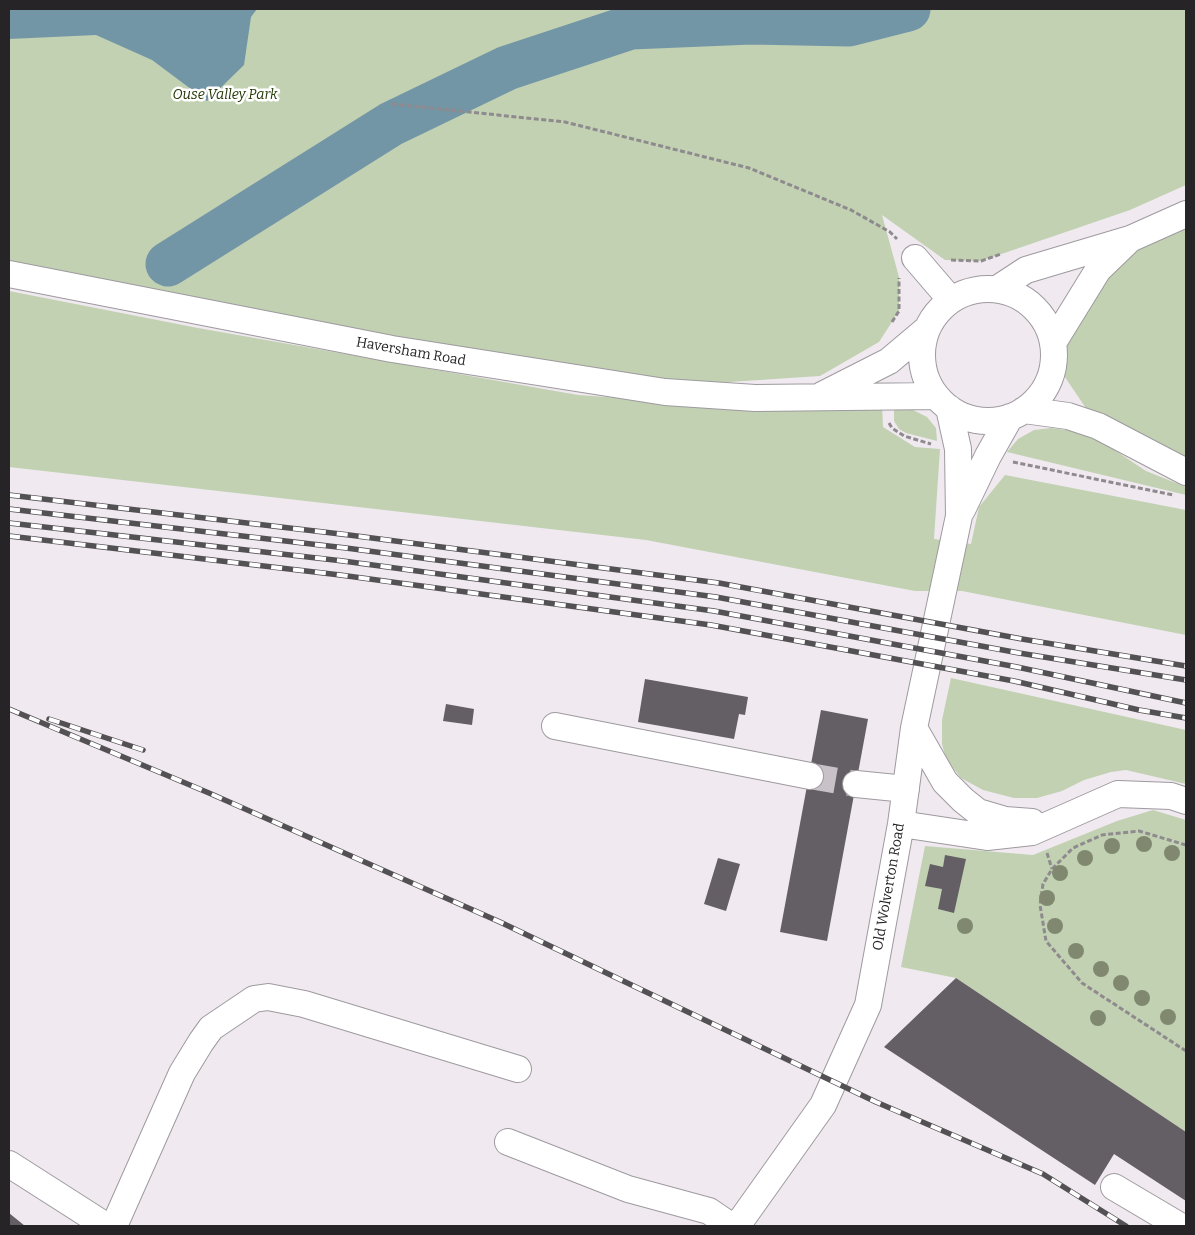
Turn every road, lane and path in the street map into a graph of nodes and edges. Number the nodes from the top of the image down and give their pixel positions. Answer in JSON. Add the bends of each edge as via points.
{"nodes":[{"id":1,"x":392,"y":104,"type":"dead end"},
{"id":2,"x":1186,"y":214,"type":"edge"},
{"id":3,"x":1130,"y":239,"type":"junction"},
{"id":4,"x":1009,"y":251,"type":"dead end"},
{"id":5,"x":919,"y":262,"type":"junction"},
{"id":6,"x":9,"y":274,"type":"edge"},
{"id":7,"x":997,"y":289,"type":"junction"},
{"id":8,"x":951,"y":300,"type":"junction"},
{"id":9,"x":889,"y":328,"type":"dead end"},
{"id":10,"x":927,"y":329,"type":"junction"},
{"id":11,"x":1053,"y":343,"type":"junction"},
{"id":12,"x":816,"y":398,"type":"junction"},
{"id":13,"x":943,"y":402,"type":"junction"},
{"id":14,"x":1017,"y":414,"type":"junction"},
{"id":15,"x":1186,"y":472,"type":"edge"},
{"id":16,"x":959,"y":516,"type":"junction"},
{"id":17,"x":555,"y":726,"type":"dead end"},
{"id":18,"x":914,"y":728,"type":"junction"},
{"id":19,"x":810,"y":776,"type":"tunnel mouth"},
{"id":20,"x":856,"y":784,"type":"tunnel mouth"},
{"id":21,"x":906,"y":789,"type":"junction"},
{"id":22,"x":1186,"y":801,"type":"edge"},
{"id":23,"x":1052,"y":823,"type":"junction"},
{"id":24,"x":901,"y":824,"type":"junction"},
{"id":25,"x":1186,"y":846,"type":"edge"},
{"id":26,"x":1186,"y":1052,"type":"edge"},
{"id":27,"x":518,"y":1069,"type":"dead end"},
{"id":28,"x":508,"y":1142,"type":"dead end"},
{"id":29,"x":9,"y":1164,"type":"edge"},
{"id":30,"x":1114,"y":1187,"type":"dead end"},
{"id":31,"x":106,"y":1226,"type":"edge"},
{"id":32,"x":114,"y":1226,"type":"edge"},
{"id":33,"x":731,"y":1226,"type":"edge"},
{"id":34,"x":738,"y":1226,"type":"edge"},
{"id":35,"x":1180,"y":1226,"type":"edge"}],
"edges":[{"from":1,"to":5,"type":"path","via":[[565,122],[749,168],[851,210],[890,232]]},
{"from":2,"to":3,"type":"street"},
{"from":3,"to":7,"type":"street","via":[[1026,270]]},
{"from":3,"to":11,"type":"street","via":[[1098,270]]},
{"from":4,"to":5,"type":"path","via":[[981,261]]},
{"from":5,"to":8,"type":"street"},
{"from":5,"to":9,"type":"path","via":[[899,277],[900,311]]},
{"from":6,"to":12,"type":"street","name":"Haversham Road","via":[[392,350],[618,385],[665,392],[755,398]]},
{"from":7,"to":8,"type":"street","via":[[973,290]]},
{"from":7,"to":11,"type":"street","via":[[1011,292],[1034,307],[1046,323]]},
{"from":8,"to":10,"type":"street","via":[[936,313]]},
{"from":10,"to":12,"type":"street","via":[[882,365]]},
{"from":10,"to":13,"type":"street","via":[[923,343],[924,371]]},
{"from":11,"to":14,"type":"street","via":[[1051,376],[1040,395]]},
{"from":12,"to":13,"type":"street","name":"Haversham Road"},
{"from":13,"to":14,"type":"street","via":[[972,419],[998,420]]},
{"from":13,"to":16,"type":"street","name":"Old Wolverton Road","via":[[957,443]]},
{"from":14,"to":15,"type":"street","via":[[1068,416],[1098,426]]},
{"from":14,"to":16,"type":"street","name":"Old Wolverton Road","via":[[988,456]]},
{"from":16,"to":18,"type":"street","name":"Old Wolverton Road"},
{"from":17,"to":19,"type":"street"},
{"from":18,"to":21,"type":"street","name":"Old Wolverton Road"},
{"from":18,"to":23,"type":"street","via":[[945,782],[978,812],[1005,820]]},
{"from":20,"to":21,"type":"street"},
{"from":21,"to":24,"type":"street","name":"Old Wolverton Road"},
{"from":22,"to":23,"type":"street","via":[[1171,796],[1118,794]]},
{"from":23,"to":24,"type":"street","via":[[1032,832],[987,837]]},
{"from":24,"to":34,"type":"street","name":"Old Wolverton Road","via":[[868,1005],[823,1106]]},
{"from":25,"to":26,"type":"path","via":[[1139,831],[1102,835],[1073,848],[1052,869],[1043,884],[1040,905],[1046,941],[1082,983]]},
{"from":27,"to":32,"type":"street","via":[[304,1004],[254,999],[219,1022],[201,1042],[182,1074]]},
{"from":28,"to":33,"type":"street","via":[[628,1189],[709,1211]]},
{"from":29,"to":31,"type":"street"},
{"from":30,"to":35,"type":"street"}]}
